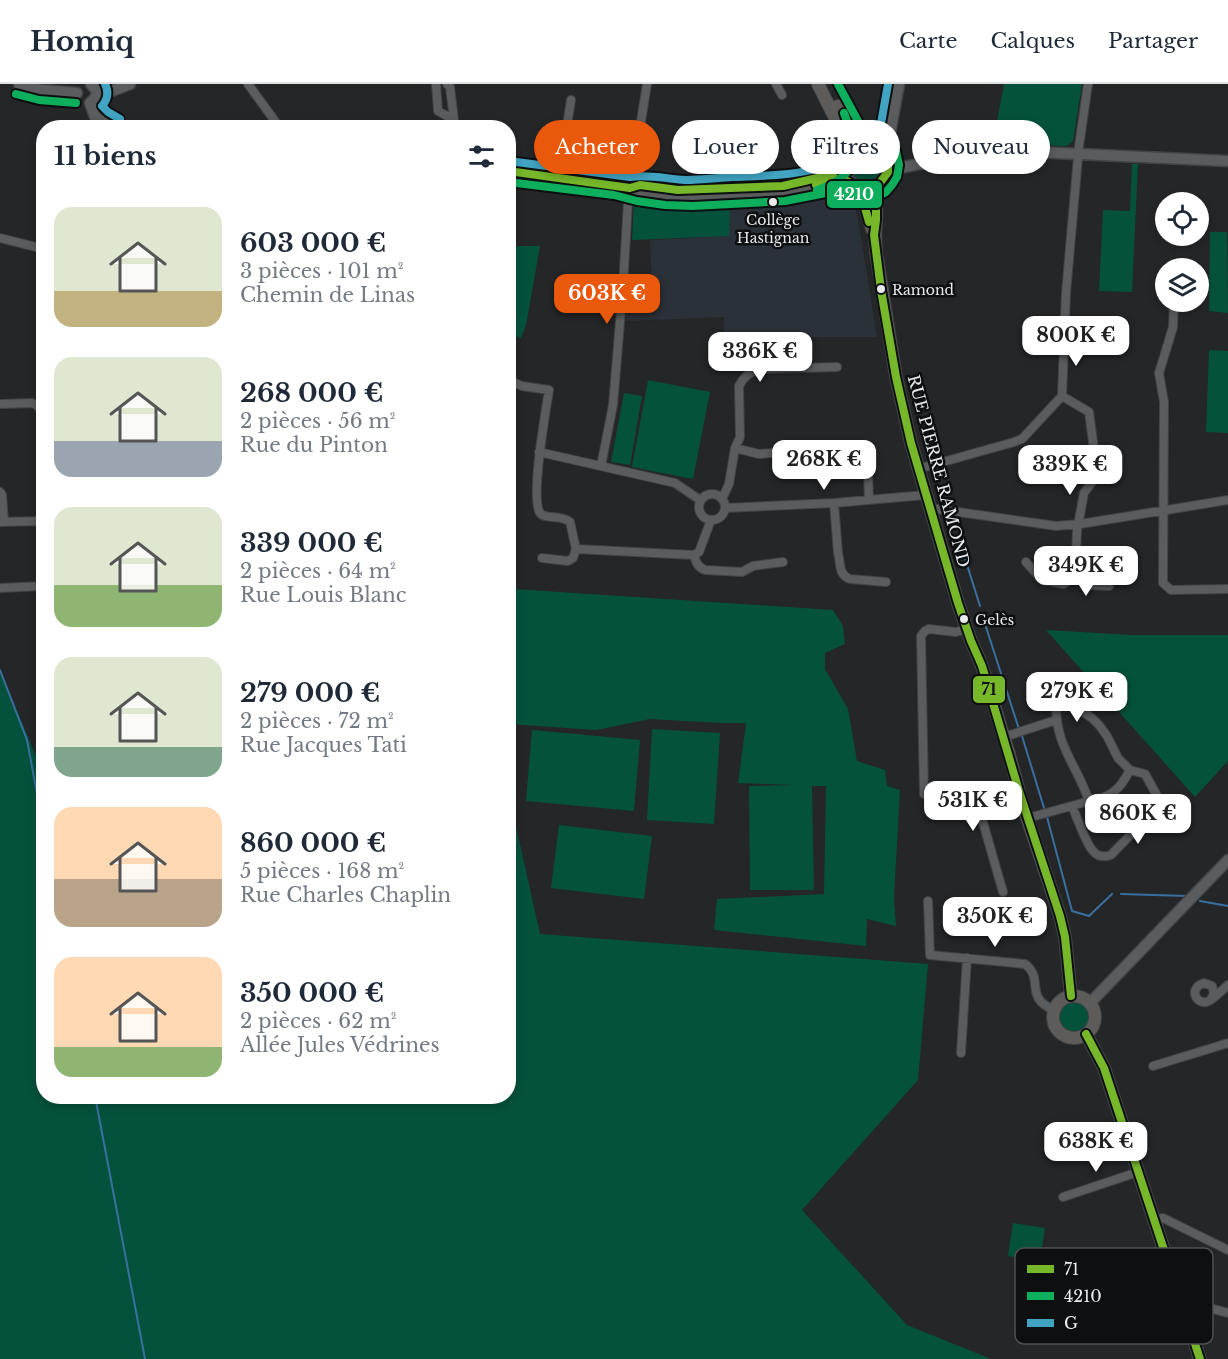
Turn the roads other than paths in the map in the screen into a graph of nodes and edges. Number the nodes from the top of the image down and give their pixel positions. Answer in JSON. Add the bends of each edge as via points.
{"nodes":[{"id":1,"x":19,"y":84,"type":"edge"},
{"id":2,"x":248,"y":84,"type":"edge"},
{"id":3,"x":436,"y":84,"type":"edge"},
{"id":4,"x":447,"y":84,"type":"edge"},
{"id":5,"x":647,"y":84,"type":"edge"},
{"id":6,"x":776,"y":84,"type":"edge"},
{"id":7,"x":818,"y":84,"type":"edge"},
{"id":8,"x":826,"y":84,"type":"edge"},
{"id":9,"x":899,"y":84,"type":"edge"},
{"id":10,"x":1088,"y":84,"type":"edge"},
{"id":11,"x":126,"y":85,"type":"edge"},
{"id":12,"x":80,"y":89,"type":"edge"},
{"id":13,"x":93,"y":93,"type":"edge"},
{"id":14,"x":782,"y":95,"type":"dead end"},
{"id":15,"x":571,"y":100,"type":"dead end"},
{"id":16,"x":100,"y":120,"type":"edge"},
{"id":17,"x":274,"y":120,"type":"edge"},
{"id":18,"x":449,"y":120,"type":"edge"},
{"id":19,"x":454,"y":120,"type":"edge"},
{"id":20,"x":836,"y":120,"type":"edge"},
{"id":21,"x":845,"y":120,"type":"edge"},
{"id":22,"x":892,"y":120,"type":"edge"},
{"id":23,"x":1079,"y":154,"type":"junction"},
{"id":24,"x":1228,"y":161,"type":"edge"},
{"id":25,"x":900,"y":166,"type":"edge"},
{"id":26,"x":516,"y":172,"type":"edge"},
{"id":27,"x":830,"y":174,"type":"edge"},
{"id":28,"x":845,"y":174,"type":"edge"},
{"id":29,"x":885,"y":174,"type":"edge"},
{"id":30,"x":559,"y":177,"type":"junction"},
{"id":31,"x":852,"y":183,"type":"junction"},
{"id":32,"x":879,"y":184,"type":"junction"},
{"id":33,"x":630,"y":188,"type":"junction"},
{"id":34,"x":874,"y":236,"type":"junction"},
{"id":35,"x":0,"y":238,"type":"edge"},
{"id":36,"x":36,"y":247,"type":"edge"},
{"id":37,"x":1174,"y":312,"type":"edge"},
{"id":38,"x":837,"y":367,"type":"dead end"},
{"id":39,"x":516,"y":383,"type":"edge"},
{"id":40,"x":1062,"y":396,"type":"junction"},
{"id":41,"x":0,"y":404,"type":"edge"},
{"id":42,"x":36,"y":405,"type":"edge"},
{"id":43,"x":735,"y":448,"type":"junction"},
{"id":44,"x":539,"y":452,"type":"junction"},
{"id":45,"x":601,"y":466,"type":"junction"},
{"id":46,"x":918,"y":469,"type":"junction"},
{"id":47,"x":0,"y":492,"type":"edge"},
{"id":48,"x":925,"y":495,"type":"junction"},
{"id":49,"x":722,"y":499,"type":"junction"},
{"id":50,"x":700,"y":500,"type":"junction"},
{"id":51,"x":869,"y":500,"type":"junction"},
{"id":52,"x":1228,"y":500,"type":"edge"},
{"id":53,"x":834,"y":503,"type":"junction"},
{"id":54,"x":725,"y":508,"type":"junction"},
{"id":55,"x":930,"y":510,"type":"junction"},
{"id":56,"x":1164,"y":510,"type":"junction"},
{"id":57,"x":711,"y":520,"type":"junction"},
{"id":58,"x":36,"y":521,"type":"edge"},
{"id":59,"x":2,"y":522,"type":"edge"},
{"id":60,"x":1080,"y":524,"type":"junction"},
{"id":61,"x":576,"y":549,"type":"junction"},
{"id":62,"x":694,"y":555,"type":"junction"},
{"id":63,"x":543,"y":558,"type":"dead end"},
{"id":64,"x":783,"y":562,"type":"dead end"},
{"id":65,"x":1026,"y":562,"type":"dead end"},
{"id":66,"x":1075,"y":574,"type":"junction"},
{"id":67,"x":886,"y":582,"type":"dead end"},
{"id":68,"x":36,"y":586,"type":"edge"},
{"id":69,"x":1109,"y":586,"type":"dead end"},
{"id":70,"x":0,"y":588,"type":"edge"},
{"id":71,"x":1228,"y":589,"type":"edge"},
{"id":72,"x":969,"y":635,"type":"junction"},
{"id":73,"x":1056,"y":720,"type":"junction"},
{"id":74,"x":1004,"y":737,"type":"junction"},
{"id":75,"x":1130,"y":770,"type":"junction"},
{"id":76,"x":1019,"y":791,"type":"junction"},
{"id":77,"x":1089,"y":801,"type":"junction"},
{"id":78,"x":1072,"y":806,"type":"junction"},
{"id":79,"x":1028,"y":818,"type":"junction"},
{"id":80,"x":1228,"y":860,"type":"edge"},
{"id":81,"x":1002,"y":892,"type":"dead end"},
{"id":82,"x":928,"y":901,"type":"dead end"},
{"id":83,"x":967,"y":958,"type":"junction"},
{"id":84,"x":1228,"y":985,"type":"edge"},
{"id":85,"x":1071,"y":996,"type":"junction"},
{"id":86,"x":1211,"y":999,"type":"dead end"},
{"id":87,"x":1090,"y":1003,"type":"junction"},
{"id":88,"x":1054,"y":1010,"type":"junction"},
{"id":89,"x":1086,"y":1034,"type":"junction"},
{"id":90,"x":1228,"y":1043,"type":"edge"},
{"id":91,"x":961,"y":1053,"type":"dead end"},
{"id":92,"x":1153,"y":1066,"type":"dead end"},
{"id":93,"x":1138,"y":1172,"type":"junction"},
{"id":94,"x":1063,"y":1197,"type":"dead end"},
{"id":95,"x":1154,"y":1220,"type":"junction"},
{"id":96,"x":1163,"y":1248,"type":"edge"},
{"id":97,"x":1228,"y":1250,"type":"edge"},
{"id":98,"x":1213,"y":1309,"type":"edge"},
{"id":99,"x":1228,"y":1313,"type":"edge"},
{"id":100,"x":1195,"y":1344,"type":"edge"},
{"id":101,"x":1200,"y":1359,"type":"edge"}],
"edges":[{"from":1,"to":12,"type":"street","via":[[41,90]]},
{"from":2,"to":17,"type":"street"},
{"from":3,"to":18,"type":"street","via":[[438,111]]},
{"from":4,"to":19,"type":"street"},
{"from":5,"to":33,"type":"street"},
{"from":6,"to":14,"type":"street"},
{"from":7,"to":20,"type":"main road"},
{"from":8,"to":21,"type":"main road"},
{"from":9,"to":22,"type":"street"},
{"from":10,"to":23,"type":"street"},
{"from":11,"to":13,"type":"street"},
{"from":12,"to":13,"type":"street","via":[[81,102]]},
{"from":13,"to":16,"type":"street","via":[[95,117]]},
{"from":15,"to":30,"type":"street"},
{"from":23,"to":24,"type":"street"},
{"from":23,"to":25,"type":"street","via":[[992,150]]},
{"from":23,"to":40,"type":"street","via":[[1066,293]]},
{"from":26,"to":30,"type":"street"},
{"from":27,"to":33,"type":"street","via":[[783,186]]},
{"from":28,"to":31,"type":"main road"},
{"from":29,"to":32,"type":"main road"},
{"from":30,"to":33,"type":"street"},
{"from":31,"to":32,"type":"main road","via":[[860,188]]},
{"from":31,"to":33,"type":"street","via":[[837,179],[784,191],[692,195],[665,195]]},
{"from":31,"to":34,"type":"main road","name":"RUE PIERRE RAMOND","via":[[862,196]]},
{"from":32,"to":34,"type":"main road","name":"RUE PIERRE RAMOND"},
{"from":33,"to":45,"type":"street","via":[[613,405]]},
{"from":34,"to":46,"type":"main road","name":"RUE PIERRE RAMOND","via":[[896,378]]},
{"from":35,"to":36,"type":"street"},
{"from":37,"to":56,"type":"street","via":[[1159,373],[1164,402]]},
{"from":38,"to":43,"type":"street","via":[[750,372],[739,386],[740,436]]},
{"from":39,"to":44,"type":"street","via":[[549,390]]},
{"from":40,"to":46,"type":"street","via":[[1022,439]]},
{"from":40,"to":60,"type":"street","via":[[1089,412],[1097,472],[1084,493]]},
{"from":41,"to":42,"type":"street"},
{"from":43,"to":49,"type":"street","via":[[729,484]]},
{"from":43,"to":51,"type":"street","via":[[759,454],[867,446]]},
{"from":44,"to":45,"type":"street"},
{"from":44,"to":61,"type":"street","via":[[540,514],[564,517],[570,522]]},
{"from":45,"to":50,"type":"street","via":[[675,483]]},
{"from":46,"to":48,"type":"main road","name":"RUE PIERRE RAMOND"},
{"from":47,"to":59,"type":"street"},
{"from":48,"to":51,"type":"street"},
{"from":48,"to":55,"type":"main road","name":"RUE PIERRE RAMOND"},
{"from":49,"to":50,"type":"street","via":[[709,494]]},
{"from":49,"to":54,"type":"street"},
{"from":50,"to":57,"type":"street","via":[[700,512]]},
{"from":51,"to":53,"type":"street"},
{"from":52,"to":56,"type":"street"},
{"from":53,"to":54,"type":"street"},
{"from":53,"to":67,"type":"street","via":[[841,573],[850,579]]},
{"from":54,"to":57,"type":"street","via":[[721,516]]},
{"from":55,"to":60,"type":"street","via":[[1056,526]]},
{"from":55,"to":72,"type":"main road","name":"RUE PIERRE RAMOND"},
{"from":56,"to":60,"type":"street"},
{"from":56,"to":71,"type":"street","via":[[1163,583],[1171,590]]},
{"from":57,"to":62,"type":"street","via":[[699,552]]},
{"from":58,"to":59,"type":"street"},
{"from":60,"to":66,"type":"street"},
{"from":61,"to":62,"type":"street"},
{"from":61,"to":63,"type":"street","via":[[568,561]]},
{"from":62,"to":64,"type":"street","via":[[696,563],[705,570],[742,572],[753,566]]},
{"from":65,"to":66,"type":"street","via":[[1047,582],[1064,584]]},
{"from":66,"to":69,"type":"street","via":[[1089,585]]},
{"from":68,"to":70,"type":"street"},
{"from":72,"to":74,"type":"main road","name":"RUE PIERRE RAMOND"},
{"from":72,"to":76,"type":"main road","name":"RUE PIERRE RAMOND","via":[[1004,756]]},
{"from":72,"to":81,"type":"street","via":[[929,629],[921,636],[924,794],[968,795],[974,799]]},
{"from":73,"to":74,"type":"street"},
{"from":73,"to":75,"type":"street","via":[[1056,706],[1071,703],[1099,725],[1118,758]]},
{"from":73,"to":77,"type":"street","via":[[1063,748]]},
{"from":74,"to":76,"type":"main road","name":"RUE PIERRE RAMOND"},
{"from":75,"to":77,"type":"street","via":[[1116,791]]},
{"from":75,"to":78,"type":"street","via":[[1145,774],[1160,801],[1111,855],[1105,857],[1091,849]]},
{"from":76,"to":79,"type":"main road","name":"RUE PIERRE RAMOND"},
{"from":77,"to":78,"type":"street"},
{"from":78,"to":79,"type":"street"},
{"from":79,"to":85,"type":"main road","name":"RUE PIERRE RAMOND","via":[[1060,916]]},
{"from":80,"to":87,"type":"street"},
{"from":82,"to":83,"type":"street","via":[[930,955]]},
{"from":83,"to":88,"type":"street","via":[[1025,964],[1035,977],[1038,1000]]},
{"from":83,"to":91,"type":"street"},
{"from":84,"to":86,"type":"street"},
{"from":85,"to":87,"type":"main road"},
{"from":85,"to":88,"type":"main road","via":[[1061,1000]]},
{"from":87,"to":89,"type":"main road","via":[[1095,1016]]},
{"from":88,"to":89,"type":"main road","via":[[1054,1024],[1064,1035],[1075,1038]]},
{"from":89,"to":93,"type":"main road","via":[[1104,1068]]},
{"from":90,"to":92,"type":"street"},
{"from":93,"to":94,"type":"street"},
{"from":93,"to":95,"type":"main road"},
{"from":95,"to":96,"type":"main road"},
{"from":95,"to":97,"type":"street","via":[[1163,1218]]},
{"from":98,"to":99,"type":"street"},
{"from":100,"to":101,"type":"main road"}]}
